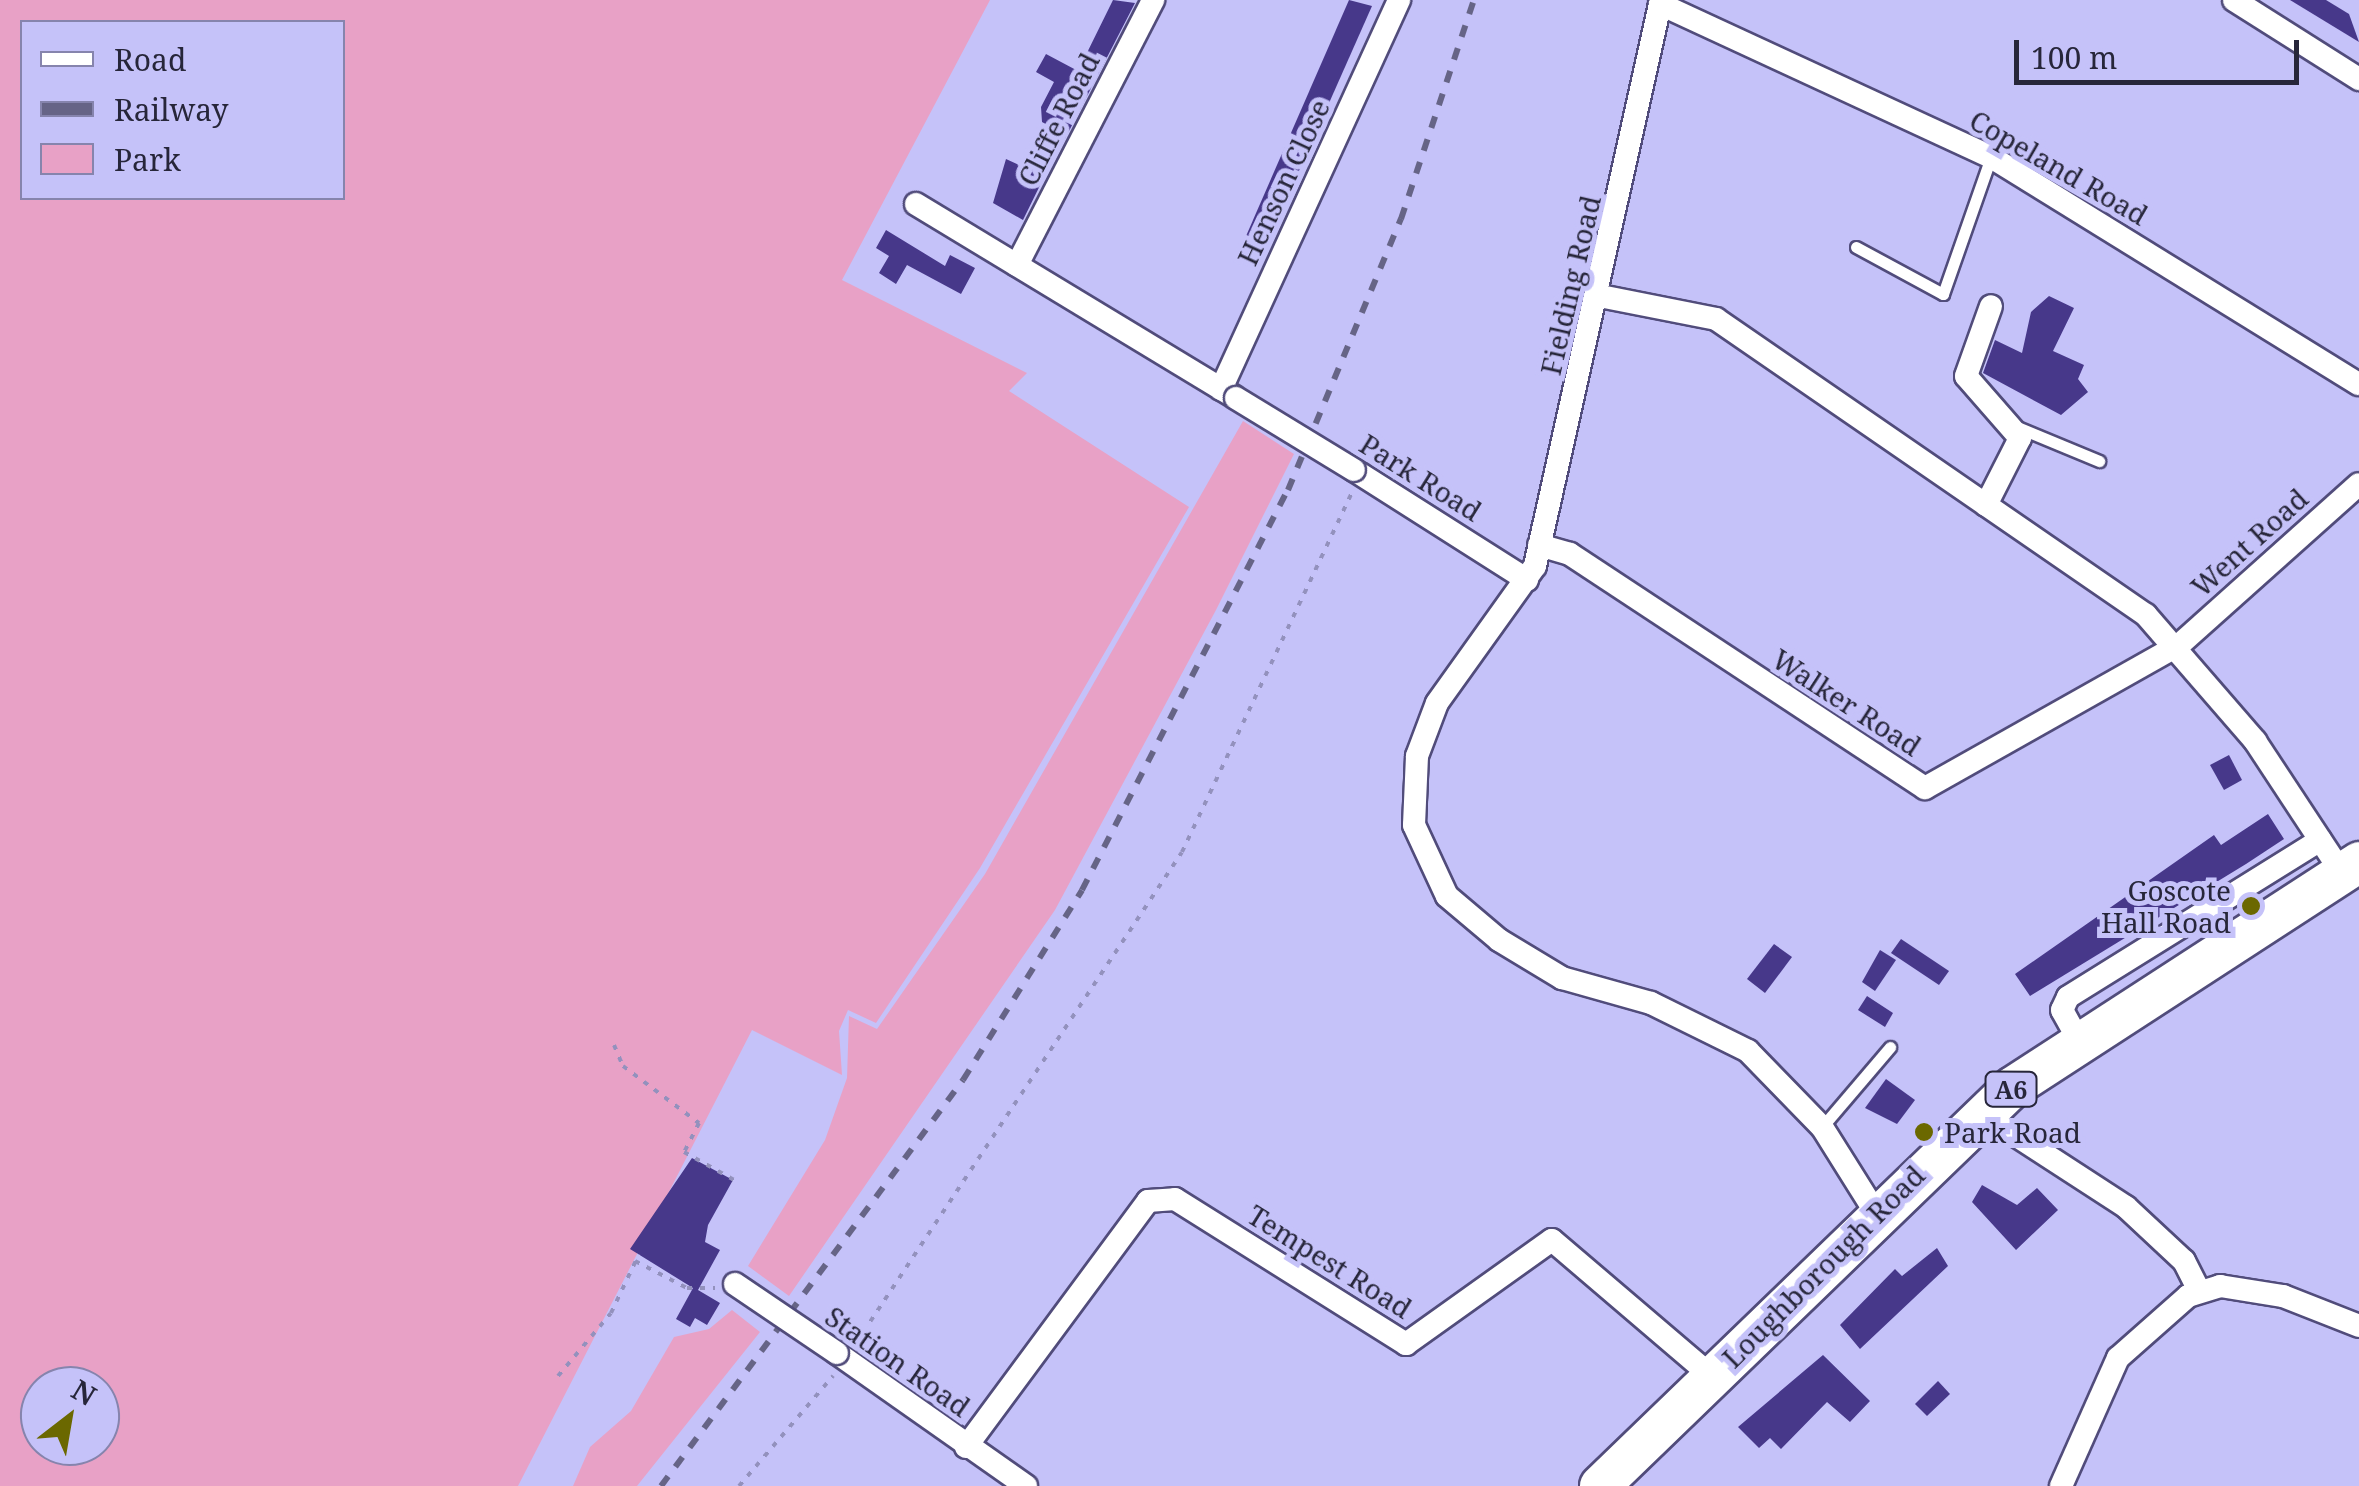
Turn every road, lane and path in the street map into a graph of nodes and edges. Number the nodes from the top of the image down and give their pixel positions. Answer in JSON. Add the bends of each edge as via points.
{"nodes":[{"id":1,"x":1152,"y":0,"type":"edge"},
{"id":2,"x":1399,"y":0,"type":"edge"},
{"id":3,"x":2234,"y":0,"type":"edge"},
{"id":4,"x":1660,"y":2,"type":"edge"},
{"id":5,"x":2359,"y":79,"type":"edge"},
{"id":6,"x":1991,"y":156,"type":"junction"},
{"id":7,"x":916,"y":204,"type":"dead end"},
{"id":8,"x":1856,"y":246,"type":"dead end"},
{"id":9,"x":1017,"y":265,"type":"junction"},
{"id":10,"x":1600,"y":296,"type":"junction"},
{"id":11,"x":1991,"y":306,"type":"dead end"},
{"id":12,"x":2359,"y":384,"type":"edge"},
{"id":13,"x":1228,"y":393,"type":"junction"},
{"id":14,"x":2018,"y":427,"type":"junction"},
{"id":15,"x":2099,"y":461,"type":"dead end"},
{"id":16,"x":1358,"y":472,"type":"junction"},
{"id":17,"x":2359,"y":484,"type":"edge"},
{"id":18,"x":1986,"y":504,"type":"junction"},
{"id":19,"x":1540,"y":545,"type":"junction"},
{"id":20,"x":1527,"y":580,"type":"junction"},
{"id":21,"x":2179,"y":645,"type":"junction"},
{"id":22,"x":2340,"y":858,"type":"edge"},
{"id":23,"x":614,"y":1045,"type":"dead end"},
{"id":24,"x":1890,"y":1047,"type":"dead end"},
{"id":25,"x":1822,"y":1127,"type":"junction"},
{"id":26,"x":2006,"y":1129,"type":"dead end"},
{"id":27,"x":738,"y":1182,"type":"dead end"},
{"id":28,"x":1876,"y":1213,"type":"junction"},
{"id":29,"x":639,"y":1254,"type":"dead end"},
{"id":30,"x":635,"y":1261,"type":"junction"},
{"id":31,"x":729,"y":1280,"type":"joint"},
{"id":32,"x":2199,"y":1290,"type":"junction"},
{"id":33,"x":2359,"y":1326,"type":"edge"},
{"id":34,"x":841,"y":1356,"type":"junction"},
{"id":35,"x":558,"y":1376,"type":"dead end"},
{"id":36,"x":1711,"y":1376,"type":"junction"},
{"id":37,"x":966,"y":1446,"type":"junction"},
{"id":38,"x":739,"y":1486,"type":"edge"},
{"id":39,"x":1026,"y":1486,"type":"edge"},
{"id":40,"x":1600,"y":1486,"type":"edge"},
{"id":41,"x":2062,"y":1486,"type":"edge"}],
"edges":[{"from":1,"to":9,"type":"street","name":"Cliffe Road"},
{"from":2,"to":13,"type":"street","name":"Henson Close"},
{"from":3,"to":5,"type":"street"},
{"from":4,"to":6,"type":"street","name":"Copeland Road"},
{"from":4,"to":10,"type":"street","name":"Fielding Road"},
{"from":6,"to":8,"type":"lane","via":[[1943,294]]},
{"from":6,"to":12,"type":"street","name":"Copeland Road"},
{"from":7,"to":9,"type":"street","name":"Park Road"},
{"from":9,"to":13,"type":"street","name":"Park Road"},
{"from":10,"to":18,"type":"street","via":[[1716,318]]},
{"from":10,"to":19,"type":"street","name":"Fielding Road"},
{"from":11,"to":14,"type":"street","via":[[1966,376]]},
{"from":13,"to":16,"type":"street","name":"Park Road","bridge":true},
{"from":14,"to":15,"type":"lane"},
{"from":14,"to":18,"type":"street","via":[[2016,451]]},
{"from":16,"to":20,"type":"street","name":"Park Road"},
{"from":16,"to":34,"type":"path","via":[[1182,852]]},
{"from":17,"to":21,"type":"street","name":"Went Road"},
{"from":18,"to":21,"type":"street"},
{"from":19,"to":20,"type":"street","name":"Fielding Road"},
{"from":19,"to":21,"type":"street","name":"Walker Road","via":[[1570,554],[1924,788]]},
{"from":20,"to":25,"type":"street","via":[[1488,620],[1437,703],[1417,756],[1414,824],[1426,862],[1448,896],[1498,940],[1562,978],[1708,1026],[1774,1074]]},
{"from":21,"to":22,"type":"street"},
{"from":22,"to":28,"type":"highway","name":"Loughborough Road","number":"A6","via":[[2078,1039]]},
{"from":23,"to":27,"type":"path","via":[[623,1066],[698,1123],[684,1152]]},
{"from":24,"to":25,"type":"lane"},
{"from":25,"to":28,"type":"street"},
{"from":26,"to":32,"type":"street","via":[[2126,1208],[2184,1260]]},
{"from":28,"to":36,"type":"highway","name":"Loughborough Road","number":"A6"},
{"from":29,"to":30,"type":"path"},
{"from":30,"to":31,"type":"path","via":[[711,1295]]},
{"from":30,"to":35,"type":"path","via":[[611,1313]]},
{"from":31,"to":34,"type":"street","name":"Station Road","bridge":true},
{"from":32,"to":33,"type":"street","via":[[2283,1296]]},
{"from":32,"to":41,"type":"street","via":[[2149,1322],[2118,1358]]},
{"from":34,"to":37,"type":"street","name":"Station Road"},
{"from":34,"to":38,"type":"path"},
{"from":36,"to":37,"type":"street","name":"Tempest Road","via":[[1552,1240],[1406,1344],[1175,1198],[1148,1201]]},
{"from":36,"to":40,"type":"highway","name":"Loughborough Road","number":"A6"},
{"from":37,"to":39,"type":"street","name":"Station Road"}]}
